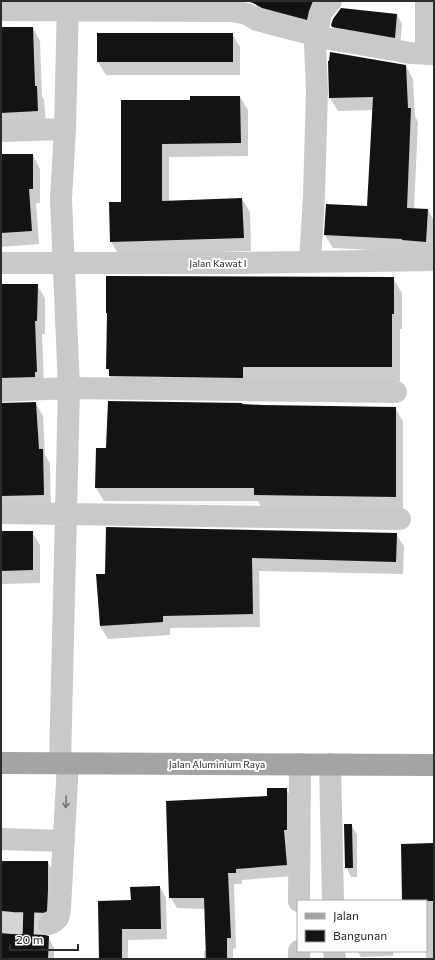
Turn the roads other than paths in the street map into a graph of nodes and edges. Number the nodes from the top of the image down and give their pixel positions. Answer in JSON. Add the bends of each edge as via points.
{"nodes":[{"id":1,"x":332,"y":1,"type":"edge"},
{"id":2,"x":426,"y":1,"type":"edge"},
{"id":3,"x":68,"y":5,"type":"edge"},
{"id":4,"x":1,"y":10,"type":"edge"},
{"id":5,"x":316,"y":35,"type":"junction"},
{"id":6,"x":430,"y":54,"type":"edge"},
{"id":7,"x":65,"y":128,"type":"junction"},
{"id":8,"x":1,"y":131,"type":"edge"},
{"id":9,"x":434,"y":260,"type":"edge"},
{"id":10,"x":310,"y":262,"type":"junction"},
{"id":11,"x":1,"y":263,"type":"edge"},
{"id":12,"x":64,"y":263,"type":"junction"},
{"id":13,"x":70,"y":388,"type":"junction"},
{"id":14,"x":1,"y":391,"type":"edge"},
{"id":15,"x":396,"y":392,"type":"dead end"},
{"id":16,"x":1,"y":513,"type":"edge"},
{"id":17,"x":66,"y":515,"type":"junction"},
{"id":18,"x":400,"y":519,"type":"dead end"},
{"id":19,"x":1,"y":763,"type":"edge"},
{"id":20,"x":64,"y":763,"type":"junction"},
{"id":21,"x":300,"y":764,"type":"junction"},
{"id":22,"x":330,"y":764,"type":"junction"},
{"id":23,"x":434,"y":765,"type":"edge"},
{"id":24,"x":1,"y":839,"type":"edge"},
{"id":25,"x":64,"y":841,"type":"junction"},
{"id":26,"x":299,"y":900,"type":"edge"},
{"id":27,"x":333,"y":900,"type":"edge"},
{"id":28,"x":49,"y":924,"type":"dead end"}],
"edges":[{"from":1,"to":5,"type":"street","via":[[321,13]]},
{"from":2,"to":6,"type":"street"},
{"from":3,"to":4,"type":"street"},
{"from":3,"to":5,"type":"street","via":[[233,11]]},
{"from":3,"to":7,"type":"street"},
{"from":5,"to":6,"type":"street","via":[[410,53]]},
{"from":5,"to":10,"type":"street","via":[[317,91]]},
{"from":7,"to":8,"type":"street"},
{"from":7,"to":12,"type":"street","via":[[61,199]]},
{"from":9,"to":10,"type":"street","name":"Jalan Kawat I"},
{"from":10,"to":12,"type":"street","name":"Jalan Kawat I"},
{"from":11,"to":12,"type":"street","name":"Jalan Kawat I"},
{"from":12,"to":13,"type":"street"},
{"from":13,"to":14,"type":"street"},
{"from":13,"to":15,"type":"street"},
{"from":13,"to":17,"type":"street"},
{"from":16,"to":17,"type":"street"},
{"from":17,"to":18,"type":"street"},
{"from":17,"to":20,"type":"street"},
{"from":19,"to":20,"type":"main road","name":"Jalan Aluminium Raya"},
{"from":20,"to":21,"type":"main road","name":"Jalan Aluminium Raya"},
{"from":20,"to":25,"type":"street","one_way":true},
{"from":21,"to":22,"type":"main road","name":"Jalan Aluminium Raya"},
{"from":21,"to":26,"type":"street"},
{"from":22,"to":23,"type":"main road","name":"Jalan Aluminium Raya"},
{"from":22,"to":27,"type":"street"},
{"from":24,"to":25,"type":"street"},
{"from":25,"to":28,"type":"street","via":[[59,918]]}]}
